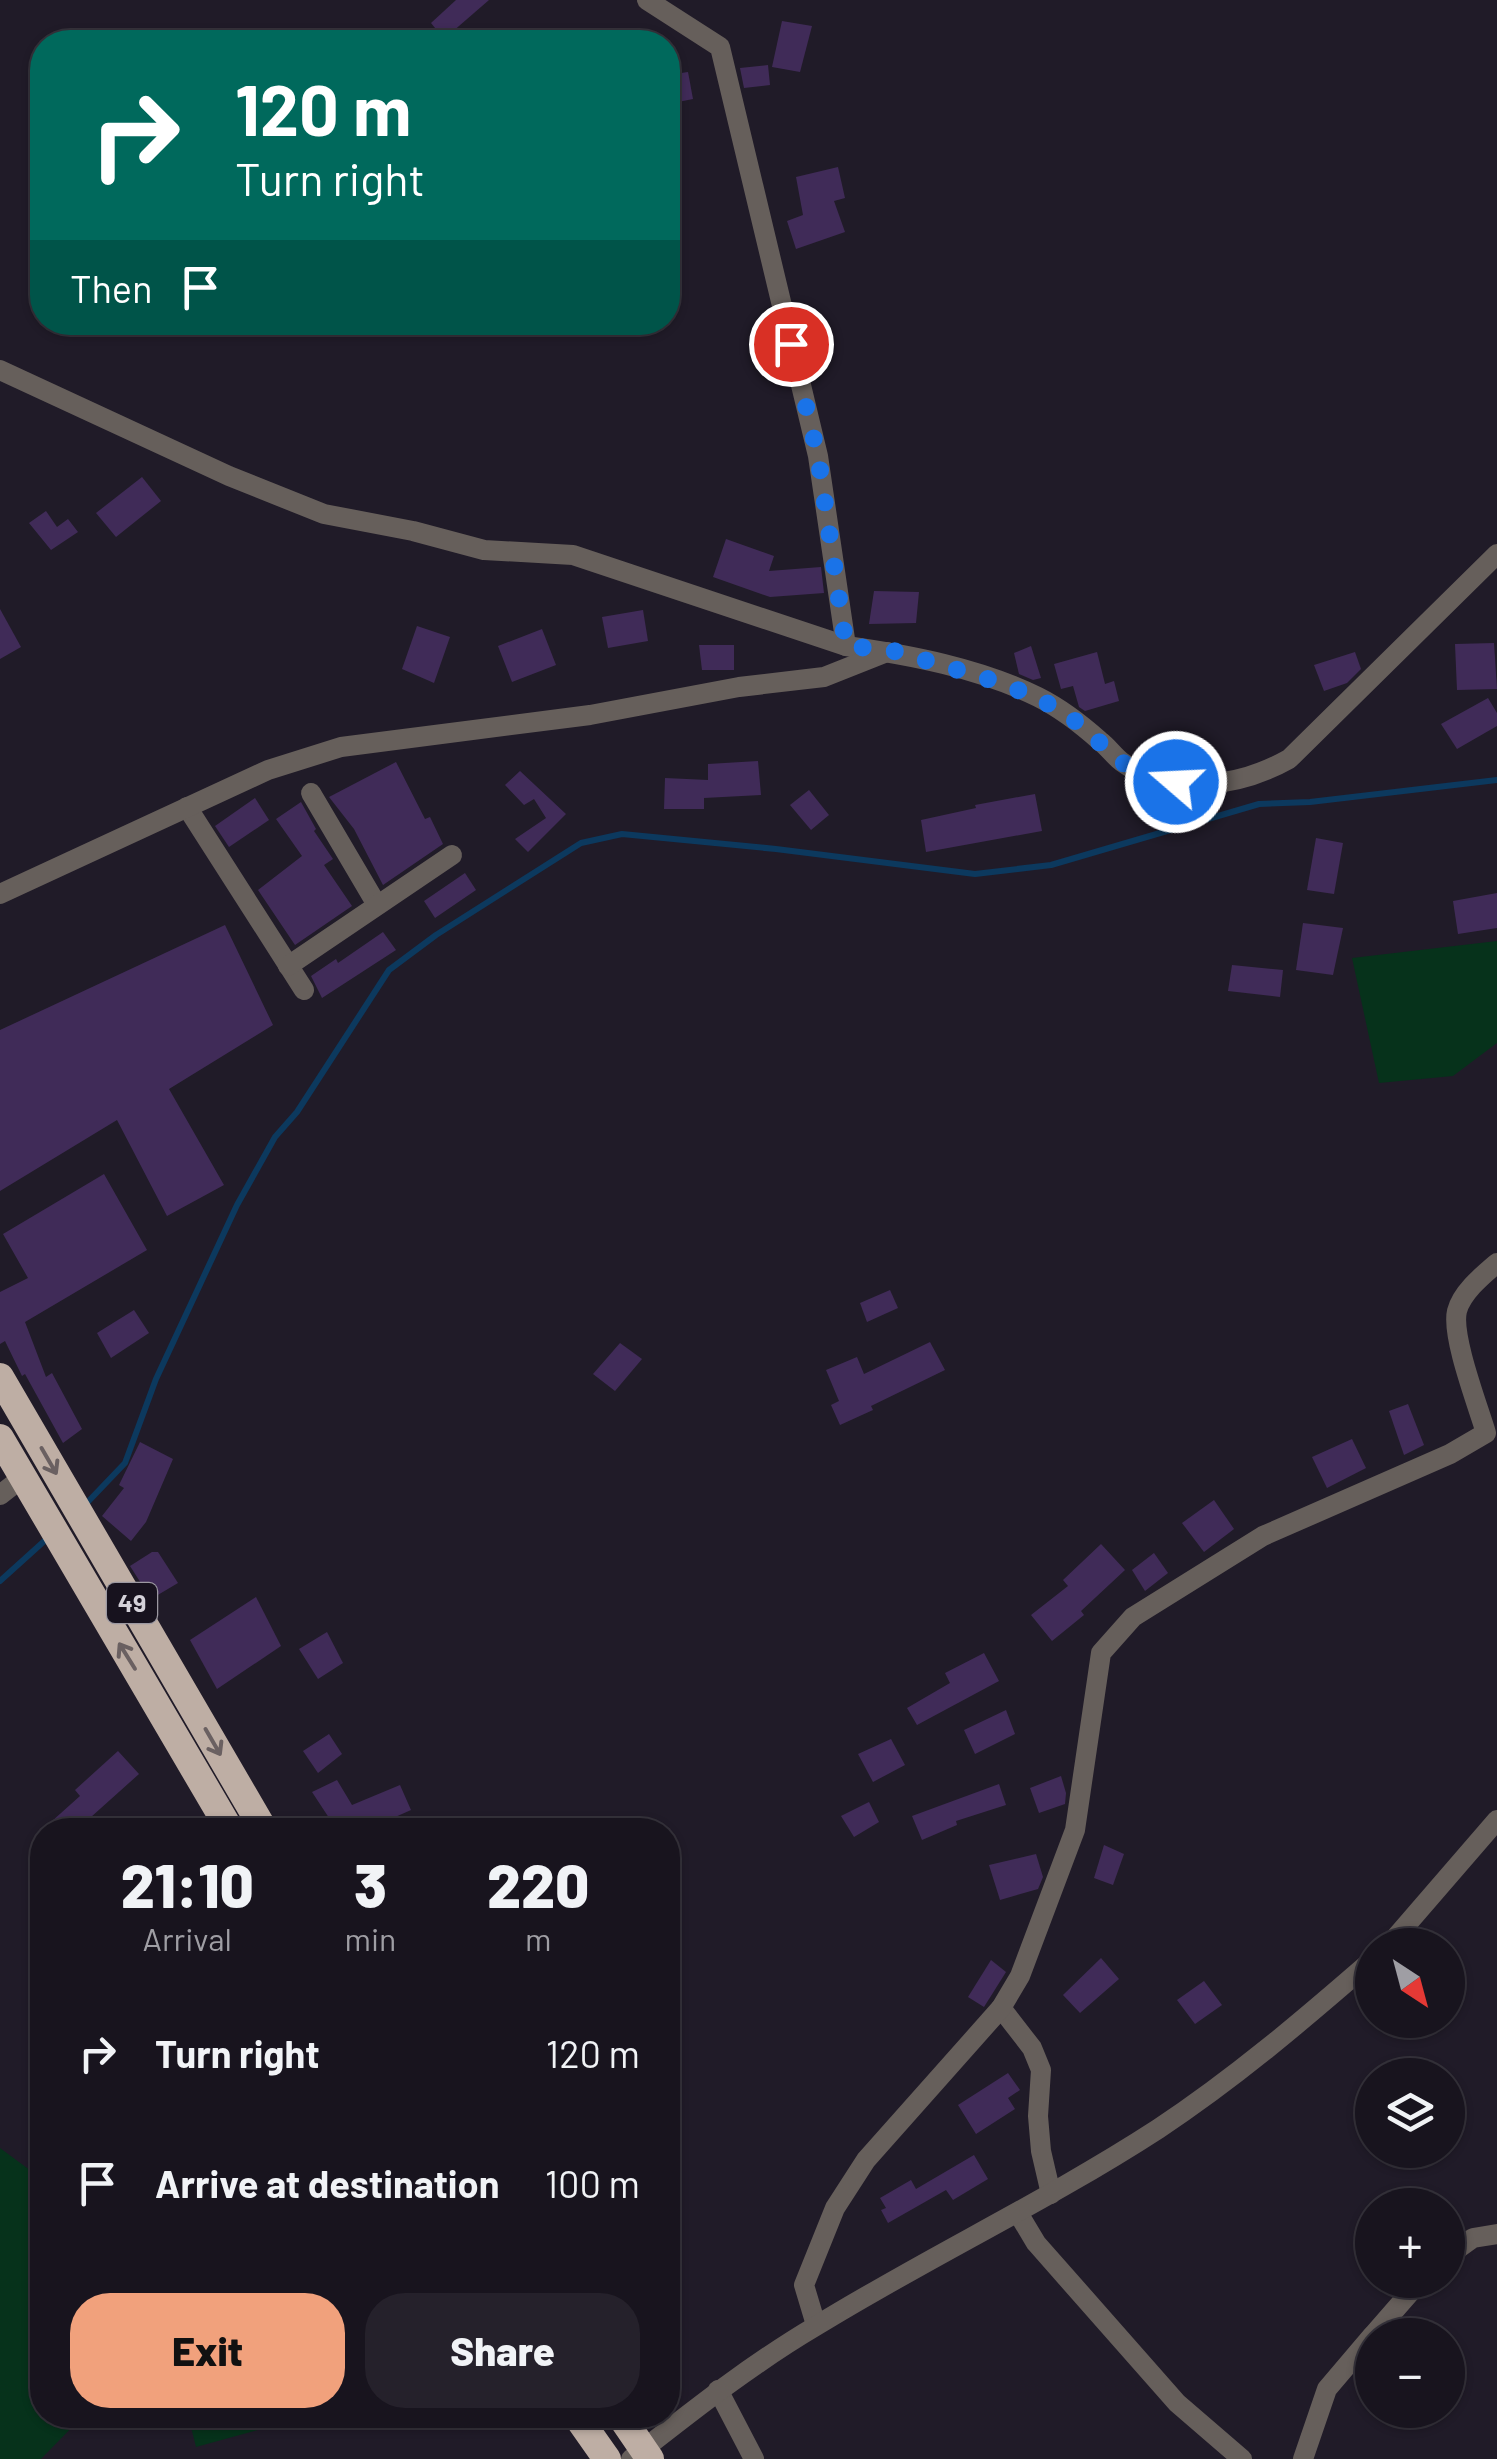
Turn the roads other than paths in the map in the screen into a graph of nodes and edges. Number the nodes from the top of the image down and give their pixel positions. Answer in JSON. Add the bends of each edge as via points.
{"nodes":[{"id":1,"x":647,"y":0,"type":"edge"},
{"id":2,"x":0,"y":370,"type":"edge"},
{"id":3,"x":1497,"y":554,"type":"edge"},
{"id":4,"x":846,"y":646,"type":"junction"},
{"id":5,"x":891,"y":650,"type":"junction"},
{"id":6,"x":311,"y":793,"type":"dead end"},
{"id":7,"x":187,"y":808,"type":"junction"},
{"id":8,"x":452,"y":854,"type":"dead end"},
{"id":9,"x":0,"y":894,"type":"edge"},
{"id":10,"x":377,"y":905,"type":"junction"},
{"id":11,"x":288,"y":966,"type":"junction"},
{"id":12,"x":304,"y":990,"type":"dead end"},
{"id":13,"x":1497,"y":1263,"type":"edge"},
{"id":14,"x":0,"y":1376,"type":"edge"},
{"id":15,"x":0,"y":1438,"type":"edge"},
{"id":16,"x":22,"y":1477,"type":"junction"},
{"id":17,"x":0,"y":1495,"type":"edge"},
{"id":18,"x":223,"y":1818,"type":"edge"},
{"id":19,"x":257,"y":1818,"type":"edge"},
{"id":20,"x":1497,"y":1820,"type":"edge"},
{"id":21,"x":1404,"y":1928,"type":"edge"},
{"id":22,"x":1355,"y":1975,"type":"edge"},
{"id":23,"x":1001,"y":2008,"type":"junction"},
{"id":24,"x":1051,"y":2194,"type":"junction"},
{"id":25,"x":1018,"y":2213,"type":"junction"},
{"id":26,"x":1497,"y":2234,"type":"edge"},
{"id":27,"x":1465,"y":2244,"type":"edge"},
{"id":28,"x":1406,"y":2298,"type":"edge"},
{"id":29,"x":1388,"y":2318,"type":"edge"},
{"id":30,"x":816,"y":2325,"type":"junction"},
{"id":31,"x":1355,"y":2357,"type":"edge"},
{"id":32,"x":718,"y":2390,"type":"junction"},
{"id":33,"x":680,"y":2423,"type":"edge"},
{"id":34,"x":585,"y":2428,"type":"edge"},
{"id":35,"x":627,"y":2428,"type":"edge"},
{"id":36,"x":674,"y":2428,"type":"edge"},
{"id":37,"x":641,"y":2456,"type":"edge"},
{"id":38,"x":606,"y":2459,"type":"edge"},
{"id":39,"x":754,"y":2459,"type":"edge"},
{"id":40,"x":1242,"y":2459,"type":"edge"},
{"id":41,"x":1304,"y":2459,"type":"edge"}],
"edges":[{"from":1,"to":4,"type":"street","via":[[720,47],[818,456]]},
{"from":2,"to":4,"type":"street","via":[[324,514],[484,550],[573,555]]},
{"from":3,"to":5,"type":"street","via":[[1289,759],[1262,774],[1213,785],[1149,774],[1123,763],[1037,697]]},
{"from":4,"to":5,"type":"street"},
{"from":5,"to":7,"type":"street","via":[[824,678],[341,747],[268,770]]},
{"from":6,"to":10,"type":"street"},
{"from":7,"to":9,"type":"street"},
{"from":7,"to":11,"type":"street"},
{"from":8,"to":10,"type":"street"},
{"from":10,"to":11,"type":"street"},
{"from":11,"to":12,"type":"street"},
{"from":13,"to":23,"type":"street","via":[[1457,1311],[1460,1346],[1486,1433],[1263,1536],[1134,1617],[1100,1653],[1075,1830],[1020,1976]]},
{"from":14,"to":19,"type":"highway","number":"49","one_way":true},
{"from":15,"to":16,"type":"highway","number":"49"},
{"from":16,"to":17,"type":"street"},
{"from":18,"to":16,"type":"highway","number":"49","one_way":true},
{"from":20,"to":21,"type":"street"},
{"from":22,"to":24,"type":"street","via":[[1264,2055]]},
{"from":23,"to":24,"type":"street","via":[[1040,2070],[1040,2134]]},
{"from":23,"to":30,"type":"street","via":[[866,2160],[835,2208],[804,2285]]},
{"from":24,"to":25,"type":"street"},
{"from":25,"to":30,"type":"street"},
{"from":25,"to":40,"type":"street","via":[[1036,2243],[1177,2403]]},
{"from":26,"to":27,"type":"street"},
{"from":28,"to":29,"type":"street"},
{"from":30,"to":32,"type":"street"},
{"from":31,"to":41,"type":"street","via":[[1327,2389]]},
{"from":32,"to":33,"type":"street"},
{"from":32,"to":39,"type":"street"},
{"from":34,"to":38,"type":"highway"},
{"from":35,"to":37,"type":"highway"},
{"from":36,"to":37,"type":"street"}]}
